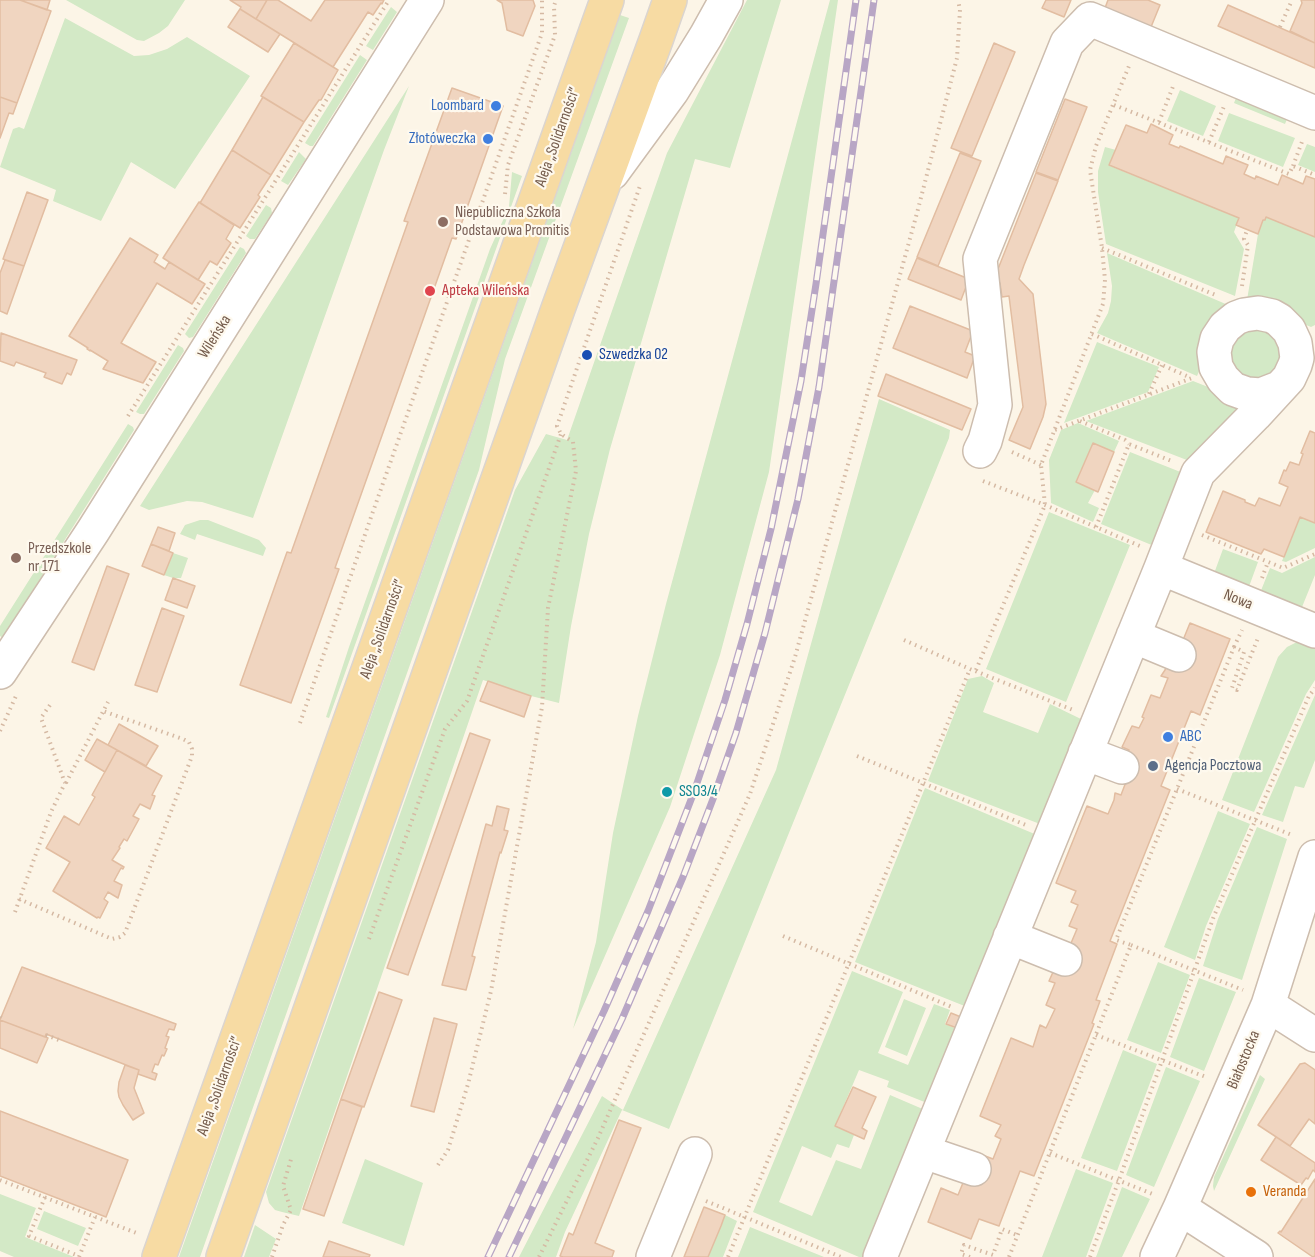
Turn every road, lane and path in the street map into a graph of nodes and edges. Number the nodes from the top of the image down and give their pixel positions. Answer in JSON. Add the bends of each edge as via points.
{"nodes":[{"id":1,"x":389,"y":0,"type":"edge"},
{"id":2,"x":427,"y":0,"type":"edge"},
{"id":3,"x":542,"y":0,"type":"edge"},
{"id":4,"x":556,"y":0,"type":"edge"},
{"id":5,"x":607,"y":0,"type":"edge"},
{"id":6,"x":670,"y":0,"type":"edge"},
{"id":7,"x":726,"y":0,"type":"edge"},
{"id":8,"x":958,"y":0,"type":"edge"},
{"id":9,"x":1291,"y":0,"type":"edge"},
{"id":10,"x":1280,"y":27,"type":"dead end"},
{"id":11,"x":1139,"y":40,"type":"junction"},
{"id":12,"x":1235,"y":79,"type":"junction"},
{"id":13,"x":1114,"y":104,"type":"junction"},
{"id":14,"x":1310,"y":125,"type":"edge"},
{"id":15,"x":1209,"y":142,"type":"junction"},
{"id":16,"x":508,"y":165,"type":"dead end"},
{"id":17,"x":1293,"y":166,"type":"junction"},
{"id":18,"x":1315,"y":176,"type":"edge"},
{"id":19,"x":643,"y":177,"type":"dead end"},
{"id":20,"x":602,"y":187,"type":"junction"},
{"id":21,"x":1247,"y":230,"type":"dead end"},
{"id":22,"x":1102,"y":248,"type":"junction"},
{"id":23,"x":1218,"y":296,"type":"dead end"},
{"id":24,"x":1258,"y":313,"type":"junction"},
{"id":25,"x":1092,"y":334,"type":"junction"},
{"id":26,"x":1162,"y":365,"type":"junction"},
{"id":27,"x":1207,"y":379,"type":"junction"},
{"id":28,"x":1279,"y":388,"type":"junction"},
{"id":29,"x":1149,"y":394,"type":"junction"},
{"id":30,"x":1079,"y":421,"type":"junction"},
{"id":31,"x":122,"y":425,"type":"dead end"},
{"id":32,"x":1055,"y":430,"type":"junction"},
{"id":33,"x":561,"y":434,"type":"junction"},
{"id":34,"x":1129,"y":444,"type":"junction"},
{"id":35,"x":980,"y":451,"type":"dead end"},
{"id":36,"x":1198,"y":472,"type":"junction"},
{"id":37,"x":997,"y":486,"type":"dead end"},
{"id":38,"x":1045,"y":505,"type":"junction"},
{"id":39,"x":1095,"y":527,"type":"junction"},
{"id":40,"x":1194,"y":532,"type":"dead end"},
{"id":41,"x":1315,"y":554,"type":"edge"},
{"id":42,"x":1163,"y":562,"type":"junction"},
{"id":43,"x":1268,"y":612,"type":"junction"},
{"id":44,"x":1242,"y":630,"type":"dead end"},
{"id":45,"x":1315,"y":631,"type":"edge"},
{"id":46,"x":1133,"y":636,"type":"junction"},
{"id":47,"x":904,"y":640,"type":"dead end"},
{"id":48,"x":1234,"y":647,"type":"junction"},
{"id":49,"x":1179,"y":655,"type":"dead end"},
{"id":50,"x":970,"y":669,"type":"junction"},
{"id":51,"x":976,"y":670,"type":"junction"},
{"id":52,"x":0,"y":672,"type":"edge"},
{"id":53,"x":1315,"y":688,"type":"edge"},
{"id":54,"x":52,"y":702,"type":"dead end"},
{"id":55,"x":108,"y":702,"type":"dead end"},
{"id":56,"x":103,"y":711,"type":"junction"},
{"id":57,"x":1099,"y":720,"type":"junction"},
{"id":58,"x":300,"y":723,"type":"dead end"},
{"id":59,"x":1085,"y":753,"type":"junction"},
{"id":60,"x":856,"y":756,"type":"dead end"},
{"id":61,"x":1122,"y":767,"type":"dead end"},
{"id":62,"x":923,"y":782,"type":"junction"},
{"id":63,"x":65,"y":783,"type":"junction"},
{"id":64,"x":1169,"y":792,"type":"dead end"},
{"id":65,"x":1176,"y":792,"type":"junction"},
{"id":66,"x":1256,"y":820,"type":"junction"},
{"id":67,"x":1052,"y":836,"type":"junction"},
{"id":68,"x":1304,"y":846,"type":"edge"},
{"id":69,"x":20,"y":899,"type":"junction"},
{"id":70,"x":15,"y":912,"type":"dead end"},
{"id":71,"x":783,"y":936,"type":"dead end"},
{"id":72,"x":1010,"y":937,"type":"junction"},
{"id":73,"x":368,"y":942,"type":"dead end"},
{"id":74,"x":1131,"y":945,"type":"junction"},
{"id":75,"x":1065,"y":959,"type":"dead end"},
{"id":76,"x":849,"y":963,"type":"junction"},
{"id":77,"x":1194,"y":970,"type":"junction"},
{"id":78,"x":1255,"y":997,"type":"junction"},
{"id":79,"x":978,"y":1018,"type":"junction"},
{"id":80,"x":1092,"y":1029,"type":"dead end"},
{"id":81,"x":1097,"y":1033,"type":"junction"},
{"id":82,"x":46,"y":1035,"type":"dead end"},
{"id":83,"x":1315,"y":1035,"type":"edge"},
{"id":84,"x":59,"y":1039,"type":"dead end"},
{"id":85,"x":1162,"y":1060,"type":"junction"},
{"id":86,"x":1206,"y":1077,"type":"dead end"},
{"id":87,"x":924,"y":1152,"type":"junction"},
{"id":88,"x":293,"y":1153,"type":"dead end"},
{"id":89,"x":1050,"y":1153,"type":"junction"},
{"id":90,"x":694,"y":1154,"type":"dead end"},
{"id":91,"x":438,"y":1165,"type":"dead end"},
{"id":92,"x":974,"y":1169,"type":"dead end"},
{"id":93,"x":1035,"y":1174,"type":"dead end"},
{"id":94,"x":1041,"y":1176,"type":"junction"},
{"id":95,"x":0,"y":1180,"type":"edge"},
{"id":96,"x":1119,"y":1180,"type":"junction"},
{"id":97,"x":680,"y":1190,"type":"junction"},
{"id":98,"x":45,"y":1197,"type":"junction"},
{"id":99,"x":1168,"y":1202,"type":"junction"},
{"id":100,"x":95,"y":1217,"type":"junction"},
{"id":101,"x":744,"y":1218,"type":"junction"},
{"id":102,"x":1017,"y":1235,"type":"junction"},
{"id":103,"x":150,"y":1246,"type":"edge"},
{"id":104,"x":883,"y":1256,"type":"edge"},
{"id":105,"x":79,"y":1257,"type":"edge"},
{"id":106,"x":223,"y":1257,"type":"edge"},
{"id":107,"x":272,"y":1257,"type":"edge"},
{"id":108,"x":539,"y":1257,"type":"edge"},
{"id":109,"x":653,"y":1257,"type":"edge"},
{"id":110,"x":728,"y":1257,"type":"edge"},
{"id":111,"x":841,"y":1257,"type":"edge"},
{"id":112,"x":970,"y":1257,"type":"edge"},
{"id":113,"x":1009,"y":1257,"type":"edge"},
{"id":114,"x":1089,"y":1257,"type":"edge"},
{"id":115,"x":1157,"y":1257,"type":"edge"},
{"id":116,"x":1256,"y":1257,"type":"edge"}],
"edges":[{"from":1,"to":31,"type":"path"},
{"from":2,"to":52,"type":"street","name":"Wileńska"},
{"from":3,"to":58,"type":"path","via":[[542,33]]},
{"from":4,"to":16,"type":"path","via":[[555,35]]},
{"from":5,"to":103,"type":"main road","name":"Aleja „Solidarności”"},
{"from":6,"to":20,"type":"main road"},
{"from":7,"to":20,"type":"street","via":[[672,91]]},
{"from":8,"to":108,"type":"path","via":[[957,58],[917,213],[795,657],[754,783],[598,1138]]},
{"from":9,"to":10,"type":"path"},
{"from":11,"to":12,"type":"street"},
{"from":11,"to":13,"type":"path"},
{"from":11,"to":35,"type":"street","via":[[1090,20],[1067,43],[980,259],[995,405]]},
{"from":12,"to":14,"type":"street"},
{"from":12,"to":15,"type":"path"},
{"from":13,"to":15,"type":"path"},
{"from":13,"to":22,"type":"path","via":[[1090,170]]},
{"from":14,"to":17,"type":"path"},
{"from":15,"to":17,"type":"path","via":[[1289,174]]},
{"from":17,"to":18,"type":"path"},
{"from":19,"to":33,"type":"path","via":[[557,426]]},
{"from":20,"to":106,"type":"main road"},
{"from":21,"to":24,"type":"path","via":[[1239,305]]},
{"from":22,"to":23,"type":"path"},
{"from":22,"to":25,"type":"path","via":[[1103,304]]},
{"from":24,"to":27,"type":"street","via":[[1236,318],[1225,327],[1214,352],[1216,367]]},
{"from":24,"to":28,"type":"street","via":[[1279,320],[1295,343],[1295,365]]},
{"from":25,"to":26,"type":"path"},
{"from":25,"to":32,"type":"path"},
{"from":26,"to":27,"type":"path"},
{"from":26,"to":29,"type":"path"},
{"from":27,"to":28,"type":"street","via":[[1247,394],[1261,395]]},
{"from":27,"to":29,"type":"path"},
{"from":28,"to":36,"type":"street"},
{"from":29,"to":30,"type":"path"},
{"from":30,"to":32,"type":"path"},
{"from":30,"to":34,"type":"path"},
{"from":32,"to":38,"type":"path","via":[[1041,465]]},
{"from":33,"to":73,"type":"path","via":[[467,701],[445,729]]},
{"from":33,"to":91,"type":"path","via":[[573,442],[576,471],[548,608],[542,707],[491,991],[448,1150]]},
{"from":34,"to":36,"type":"path"},
{"from":34,"to":39,"type":"path"},
{"from":36,"to":42,"type":"street"},
{"from":37,"to":38,"type":"path"},
{"from":38,"to":39,"type":"path"},
{"from":38,"to":51,"type":"path"},
{"from":39,"to":42,"type":"path"},
{"from":40,"to":41,"type":"path","via":[[1283,568]]},
{"from":42,"to":43,"type":"street","name":"Nowa"},
{"from":42,"to":46,"type":"street"},
{"from":43,"to":45,"type":"street","name":"Nowa"},
{"from":43,"to":48,"type":"path","via":[[1237,690],[1232,688],[1244,652]]},
{"from":44,"to":48,"type":"path"},
{"from":46,"to":49,"type":"street"},
{"from":46,"to":57,"type":"street"},
{"from":47,"to":50,"type":"path"},
{"from":48,"to":65,"type":"path"},
{"from":50,"to":51,"type":"path"},
{"from":50,"to":62,"type":"path"},
{"from":51,"to":57,"type":"path"},
{"from":53,"to":66,"type":"path"},
{"from":54,"to":63,"type":"path","via":[[41,718]]},
{"from":55,"to":56,"type":"path"},
{"from":56,"to":63,"type":"path"},
{"from":56,"to":69,"type":"path","via":[[183,739],[192,749],[125,933],[112,939]]},
{"from":57,"to":59,"type":"street"},
{"from":59,"to":61,"type":"street"},
{"from":59,"to":67,"type":"street"},
{"from":60,"to":62,"type":"path"},
{"from":62,"to":67,"type":"path"},
{"from":62,"to":76,"type":"path"},
{"from":63,"to":69,"type":"path"},
{"from":64,"to":65,"type":"path"},
{"from":65,"to":66,"type":"path"},
{"from":65,"to":74,"type":"path","via":[[1115,937]]},
{"from":66,"to":68,"type":"path"},
{"from":66,"to":77,"type":"path"},
{"from":67,"to":72,"type":"street"},
{"from":68,"to":78,"type":"street","name":"Białostocka"},
{"from":69,"to":70,"type":"path"},
{"from":71,"to":76,"type":"path"},
{"from":72,"to":75,"type":"street"},
{"from":72,"to":79,"type":"street"},
{"from":74,"to":77,"type":"path"},
{"from":74,"to":81,"type":"path"},
{"from":76,"to":79,"type":"path"},
{"from":76,"to":101,"type":"path"},
{"from":77,"to":78,"type":"path"},
{"from":77,"to":85,"type":"path"},
{"from":78,"to":83,"type":"street"},
{"from":78,"to":99,"type":"street","name":"Białostocka"},
{"from":79,"to":87,"type":"street"},
{"from":80,"to":81,"type":"path"},
{"from":81,"to":85,"type":"path"},
{"from":81,"to":89,"type":"path"},
{"from":82,"to":84,"type":"path"},
{"from":85,"to":86,"type":"path"},
{"from":85,"to":96,"type":"path"},
{"from":87,"to":92,"type":"street"},
{"from":87,"to":104,"type":"street"},
{"from":88,"to":107,"type":"path","via":[[283,1186],[291,1210]]},
{"from":89,"to":94,"type":"path"},
{"from":89,"to":96,"type":"path"},
{"from":90,"to":97,"type":"street"},
{"from":93,"to":94,"type":"path"},
{"from":94,"to":102,"type":"path"},
{"from":95,"to":98,"type":"path"},
{"from":96,"to":99,"type":"path"},
{"from":96,"to":114,"type":"path"},
{"from":97,"to":101,"type":"path"},
{"from":97,"to":109,"type":"street"},
{"from":98,"to":100,"type":"path"},
{"from":98,"to":105,"type":"path","via":[[29,1236]]},
{"from":99,"to":115,"type":"street","name":"Białostocka"},
{"from":99,"to":116,"type":"street"},
{"from":100,"to":103,"type":"path"},
{"from":100,"to":105,"type":"path"},
{"from":101,"to":110,"type":"path"},
{"from":101,"to":111,"type":"path"},
{"from":102,"to":112,"type":"path","via":[[1002,1229],[993,1255],[964,1245],[961,1254]]},
{"from":102,"to":113,"type":"path"}]}
